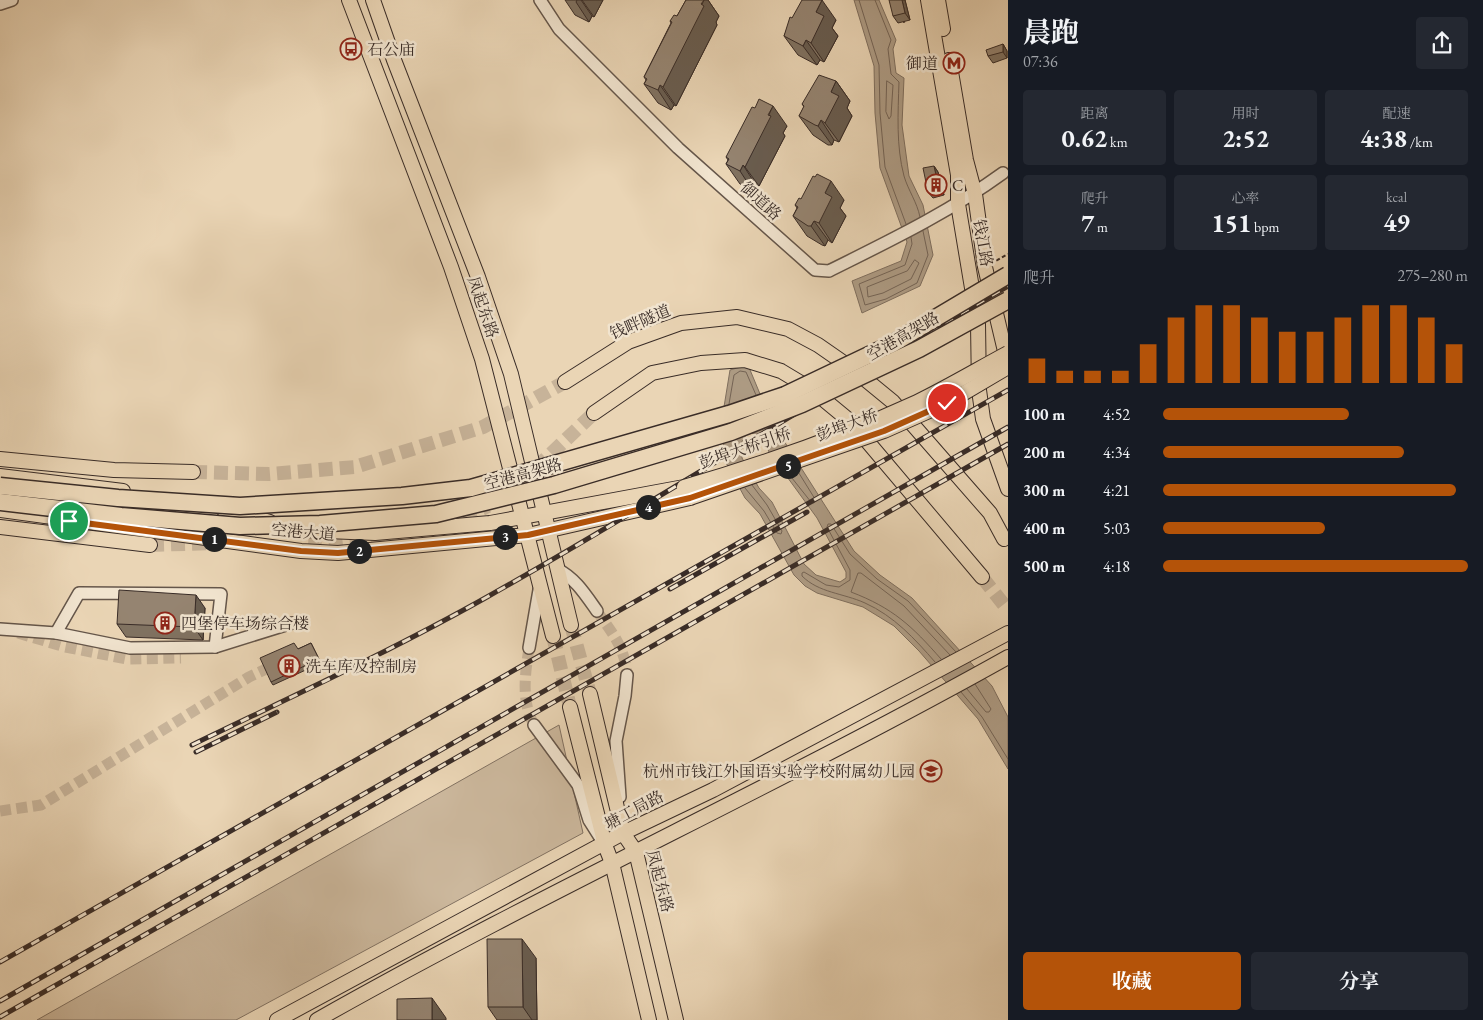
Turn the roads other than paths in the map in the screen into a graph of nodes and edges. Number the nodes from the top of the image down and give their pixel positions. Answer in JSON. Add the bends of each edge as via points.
{"nodes":[{"id":1,"x":12,"y":0,"type":"edge"},
{"id":2,"x":349,"y":0,"type":"edge"},
{"id":3,"x":373,"y":0,"type":"edge"},
{"id":4,"x":540,"y":0,"type":"edge"},
{"id":5,"x":928,"y":0,"type":"edge"},
{"id":6,"x":938,"y":0,"type":"edge"},
{"id":7,"x":0,"y":4,"type":"edge"},
{"id":8,"x":1003,"y":173,"type":"dead end"},
{"id":9,"x":975,"y":194,"type":"junction"},
{"id":10,"x":958,"y":204,"type":"junction"},
{"id":11,"x":1008,"y":275,"type":"edge"},
{"id":12,"x":1008,"y":300,"type":"edge"},
{"id":13,"x":1008,"y":353,"type":"edge"},
{"id":14,"x":1008,"y":364,"type":"edge"},
{"id":15,"x":1008,"y":367,"type":"edge"},
{"id":16,"x":565,"y":382,"type":"tunnel mouth"},
{"id":17,"x":594,"y":413,"type":"tunnel mouth"},
{"id":18,"x":0,"y":459,"type":"edge"},
{"id":19,"x":193,"y":472,"type":"tunnel mouth"},
{"id":20,"x":0,"y":476,"type":"edge"},
{"id":21,"x":0,"y":486,"type":"edge"},
{"id":22,"x":1008,"y":489,"type":"edge"},
{"id":23,"x":687,"y":493,"type":"junction"},
{"id":24,"x":0,"y":502,"type":"edge"},
{"id":25,"x":0,"y":510,"type":"edge"},
{"id":26,"x":543,"y":512,"type":"junction"},
{"id":27,"x":524,"y":516,"type":"junction"},
{"id":28,"x":0,"y":527,"type":"edge"},
{"id":29,"x":548,"y":530,"type":"junction"},
{"id":30,"x":528,"y":535,"type":"junction"},
{"id":31,"x":1004,"y":539,"type":"dead end"},
{"id":32,"x":150,"y":545,"type":"tunnel mouth"},
{"id":33,"x":557,"y":569,"type":"junction"},
{"id":34,"x":982,"y":577,"type":"tunnel mouth"},
{"id":35,"x":540,"y":581,"type":"junction"},
{"id":36,"x":597,"y":611,"type":"tunnel mouth"},
{"id":37,"x":292,"y":623,"type":"dead end"},
{"id":38,"x":571,"y":625,"type":"tunnel mouth"},
{"id":39,"x":0,"y":628,"type":"edge"},
{"id":40,"x":56,"y":633,"type":"junction"},
{"id":41,"x":1008,"y":633,"type":"edge"},
{"id":42,"x":553,"y":636,"type":"tunnel mouth"},
{"id":43,"x":215,"y":648,"type":"junction"},
{"id":44,"x":529,"y":648,"type":"tunnel mouth"},
{"id":45,"x":1008,"y":657,"type":"edge"},
{"id":46,"x":627,"y":675,"type":"tunnel mouth"},
{"id":47,"x":590,"y":694,"type":"tunnel mouth"},
{"id":48,"x":570,"y":707,"type":"tunnel mouth"},
{"id":49,"x":534,"y":726,"type":"tunnel mouth"},
{"id":50,"x":623,"y":834,"type":"junction"},
{"id":51,"x":605,"y":845,"type":"junction"},
{"id":52,"x":636,"y":852,"type":"junction"},
{"id":53,"x":612,"y":863,"type":"junction"},
{"id":54,"x":277,"y":1020,"type":"edge"},
{"id":55,"x":317,"y":1020,"type":"edge"},
{"id":56,"x":649,"y":1020,"type":"edge"},
{"id":57,"x":676,"y":1020,"type":"edge"}],
"edges":[{"from":1,"to":7,"type":"street"},
{"from":2,"to":27,"type":"main road","name":"凤起东路","via":[[482,359]]},
{"from":3,"to":26,"type":"main road","name":"凤起东路","via":[[478,277],[511,374]]},
{"from":4,"to":10,"type":"street","name":"御道路","via":[[559,28],[678,148],[815,270],[828,271]]},
{"from":5,"to":10,"type":"main road","name":"钱江路","via":[[958,175]]},
{"from":6,"to":9,"type":"main road","name":"钱江路"},
{"from":8,"to":9,"type":"street","name":"御道路"},
{"from":9,"to":10,"type":"street","name":"御道路"},
{"from":9,"to":14,"type":"main road","name":"钱江路","via":[[986,266]]},
{"from":10,"to":22,"type":"main road","name":"钱江路","via":[[978,324],[983,419]]},
{"from":11,"to":21,"type":"highway","name":"空港高架路","bridge":true,"via":[[892,344],[785,394],[729,414],[471,488],[402,496],[240,506]]},
{"from":12,"to":24,"type":"highway","name":"空港高架路","bridge":true,"via":[[919,349],[802,404],[731,432],[554,485],[436,514],[320,524],[240,526]]},
{"from":13,"to":23,"type":"main road","name":"彭埠大桥引桥","bridge":true,"via":[[880,417]]},
{"from":15,"to":23,"type":"main road","name":"彭埠大桥","bridge":true,"via":[[947,403],[884,431]]},
{"from":16,"to":31,"type":"main road","name":"钱畔隧道","via":[[628,342],[681,323],[737,317],[788,329],[854,370],[893,402],[990,513]]},
{"from":17,"to":34,"type":"main road","via":[[652,374],[701,363],[745,360],[781,372],[811,389],[850,422]]},
{"from":18,"to":19,"type":"main road","via":[[114,470]]},
{"from":20,"to":27,"type":"main road","name":"空港大道","via":[[167,496],[313,532],[375,533],[490,523]]},
{"from":23,"to":26,"type":"main road","name":"空港大道"},
{"from":23,"to":29,"type":"main road","name":"空港大道"},
{"from":25,"to":30,"type":"main road","name":"空港大道","via":[[301,551],[338,553]]},
{"from":26,"to":27,"type":"main road","name":"空港大道"},
{"from":26,"to":29,"type":"main road","name":"凤起东路"},
{"from":27,"to":30,"type":"main road","name":"凤起东路"},
{"from":28,"to":32,"type":"main road"},
{"from":29,"to":30,"type":"main road","name":"空港大道"},
{"from":29,"to":33,"type":"main road","name":"凤起东路"},
{"from":30,"to":35,"type":"main road","name":"凤起东路"},
{"from":33,"to":36,"type":"street","via":[[577,583]]},
{"from":33,"to":38,"type":"main road","name":"凤起东路"},
{"from":35,"to":42,"type":"main road","name":"凤起东路"},
{"from":35,"to":44,"type":"street"},
{"from":37,"to":43,"type":"street"},
{"from":39,"to":40,"type":"street"},
{"from":40,"to":43,"type":"street","via":[[130,648]]},
{"from":40,"to":43,"type":"street","via":[[79,593],[221,594]]},
{"from":41,"to":50,"type":"main road","name":"塘工局路","via":[[713,790]]},
{"from":45,"to":52,"type":"main road"},
{"from":46,"to":50,"type":"street","via":[[616,741]]},
{"from":47,"to":50,"type":"main road","name":"凤起东路"},
{"from":48,"to":51,"type":"main road"},
{"from":49,"to":51,"type":"street","via":[[578,784],[589,820]]},
{"from":50,"to":51,"type":"main road","name":"塘工局路"},
{"from":50,"to":52,"type":"main road","name":"凤起东路"},
{"from":51,"to":53,"type":"main road"},
{"from":51,"to":54,"type":"main road","name":"塘工局路"},
{"from":52,"to":53,"type":"main road"},
{"from":52,"to":57,"type":"main road","name":"凤起东路"},
{"from":53,"to":55,"type":"main road"},
{"from":53,"to":56,"type":"main road"}]}
